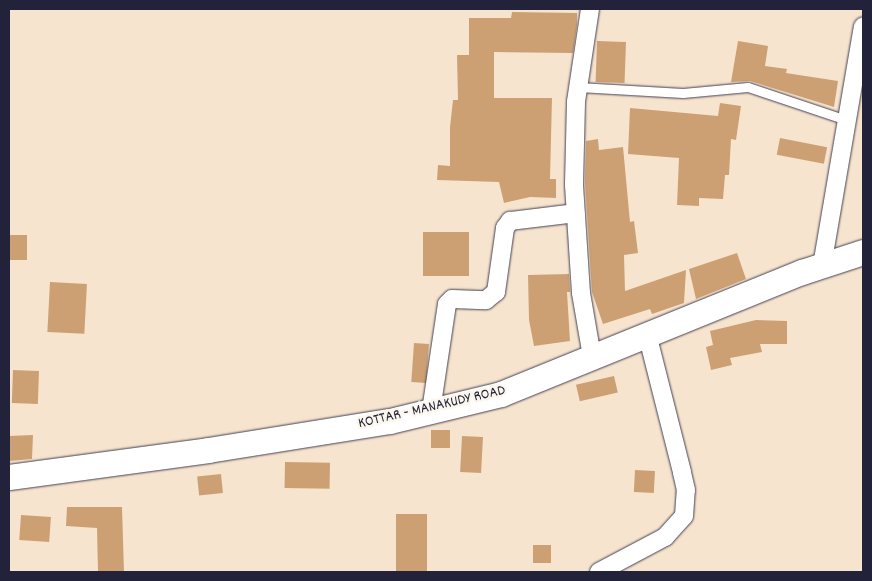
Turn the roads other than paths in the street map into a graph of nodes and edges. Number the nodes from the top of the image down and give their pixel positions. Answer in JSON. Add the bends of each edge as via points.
{"nodes":[{"id":1,"x":590,"y":9,"type":"edge"},
{"id":2,"x":863,"y":26,"type":"edge"},
{"id":3,"x":578,"y":87,"type":"junction"},
{"id":4,"x":858,"y":88,"type":"edge"},
{"id":5,"x":846,"y":120,"type":"junction"},
{"id":6,"x":576,"y":213,"type":"junction"},
{"id":7,"x":863,"y":252,"type":"edge"},
{"id":8,"x":822,"y":266,"type":"junction"},
{"id":9,"x":647,"y":334,"type":"junction"},
{"id":10,"x":592,"y":357,"type":"junction"},
{"id":11,"x":431,"y":411,"type":"junction"},
{"id":12,"x":9,"y":477,"type":"edge"},
{"id":13,"x":599,"y":572,"type":"edge"}],
"edges":[{"from":1,"to":3,"type":"street"},
{"from":2,"to":4,"type":"street"},
{"from":3,"to":5,"type":"lane","via":[[683,93],[748,87]]},
{"from":3,"to":6,"type":"street"},
{"from":4,"to":5,"type":"street"},
{"from":5,"to":8,"type":"street"},
{"from":6,"to":10,"type":"street","via":[[581,293]]},
{"from":6,"to":11,"type":"street","via":[[510,221],[505,228],[496,292],[486,300],[452,299],[447,304]]},
{"from":7,"to":8,"type":"main road","name":"KOTTAR - MANAKUDY ROAD"},
{"from":8,"to":9,"type":"main road","name":"KOTTAR - MANAKUDY ROAD"},
{"from":9,"to":10,"type":"main road","name":"KOTTAR - MANAKUDY ROAD"},
{"from":9,"to":13,"type":"street","via":[[686,490],[684,516],[665,537]]},
{"from":10,"to":11,"type":"main road","name":"KOTTAR - MANAKUDY ROAD","via":[[501,394]]},
{"from":11,"to":12,"type":"main road","name":"KOTTAR - MANAKUDY ROAD","via":[[390,421],[208,450]]}]}
